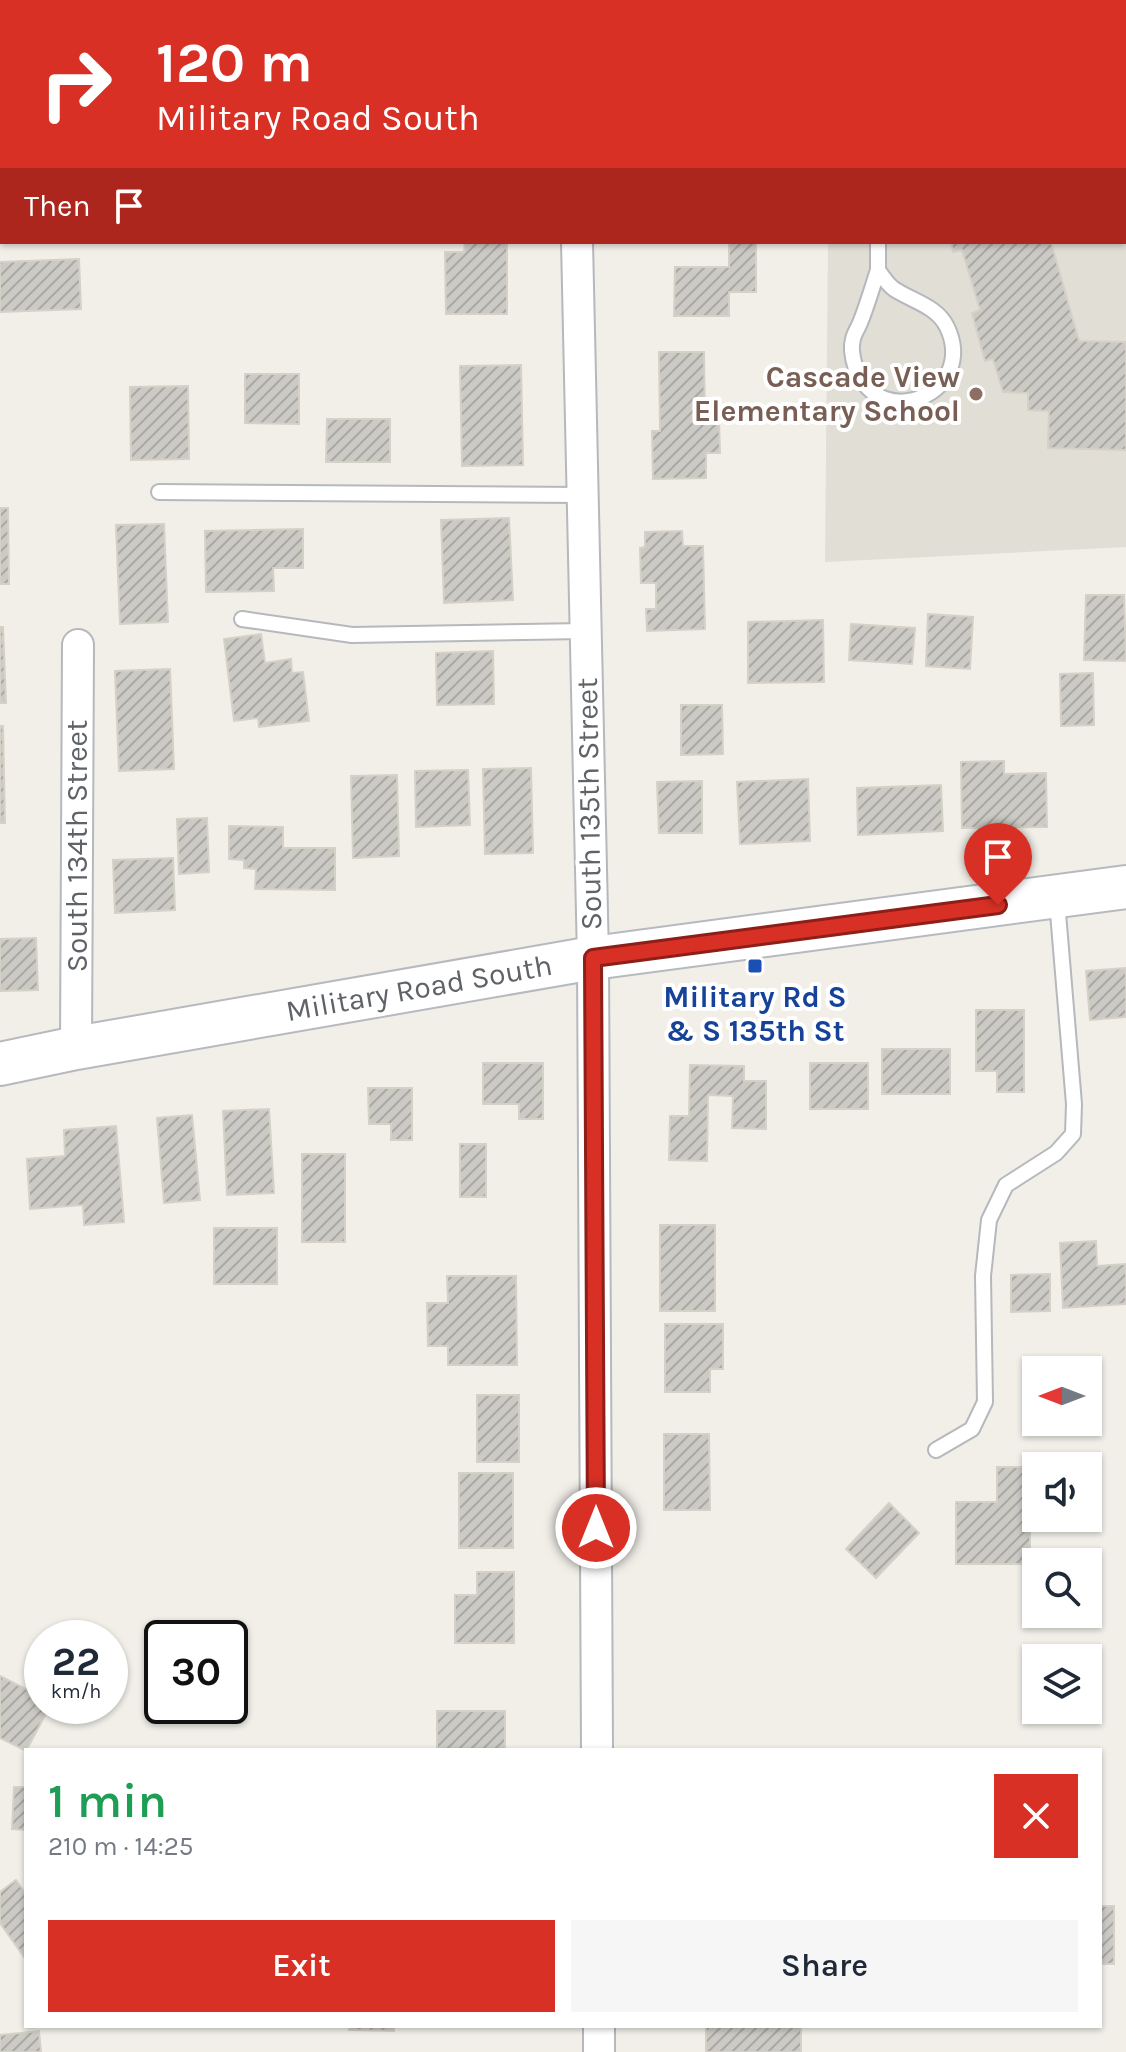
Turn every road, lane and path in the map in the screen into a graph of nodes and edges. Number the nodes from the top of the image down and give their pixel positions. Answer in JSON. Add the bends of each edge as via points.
{"nodes":[{"id":1,"x":577,"y":244,"type":"edge"},
{"id":2,"x":878,"y":244,"type":"edge"},
{"id":3,"x":878,"y":270,"type":"junction"},
{"id":4,"x":159,"y":492,"type":"dead end"},
{"id":5,"x":582,"y":495,"type":"junction"},
{"id":6,"x":242,"y":619,"type":"dead end"},
{"id":7,"x":585,"y":631,"type":"junction"},
{"id":8,"x":78,"y":645,"type":"dead end"},
{"id":9,"x":1126,"y":887,"type":"edge"},
{"id":10,"x":1057,"y":897,"type":"junction"},
{"id":11,"x":593,"y":958,"type":"junction"},
{"id":12,"x":76,"y":1048,"type":"junction"},
{"id":13,"x":0,"y":1064,"type":"edge"},
{"id":14,"x":936,"y":1450,"type":"dead end"},
{"id":15,"x":597,"y":1748,"type":"edge"},
{"id":16,"x":599,"y":2028,"type":"edge"},
{"id":17,"x":599,"y":2052,"type":"edge"}],
"edges":[{"from":1,"to":5,"type":"street","name":"South 135th Street"},
{"from":2,"to":3,"type":"lane"},
{"from":3,"to":3,"type":"lane","via":[[852,340],[852,360],[874,393],[912,402],[945,380],[953,362],[953,341],[932,308],[891,287]]},
{"from":4,"to":5,"type":"lane"},
{"from":5,"to":7,"type":"street","name":"South 135th Street"},
{"from":6,"to":7,"type":"lane","via":[[352,635]]},
{"from":7,"to":11,"type":"street","name":"South 135th Street"},
{"from":8,"to":12,"type":"street","name":"South 134th Street"},
{"from":9,"to":10,"type":"street","name":"Military Road South"},
{"from":10,"to":11,"type":"street","name":"Military Road South"},
{"from":10,"to":14,"type":"lane","via":[[1073,1134],[1056,1153],[1006,1185],[989,1220],[983,1276],[985,1402],[972,1429]]},
{"from":11,"to":12,"type":"street","name":"Military Road South"},
{"from":11,"to":15,"type":"street","name":"South 135th Street"},
{"from":12,"to":13,"type":"street","name":"Military Road South"},
{"from":16,"to":17,"type":"street"}]}
